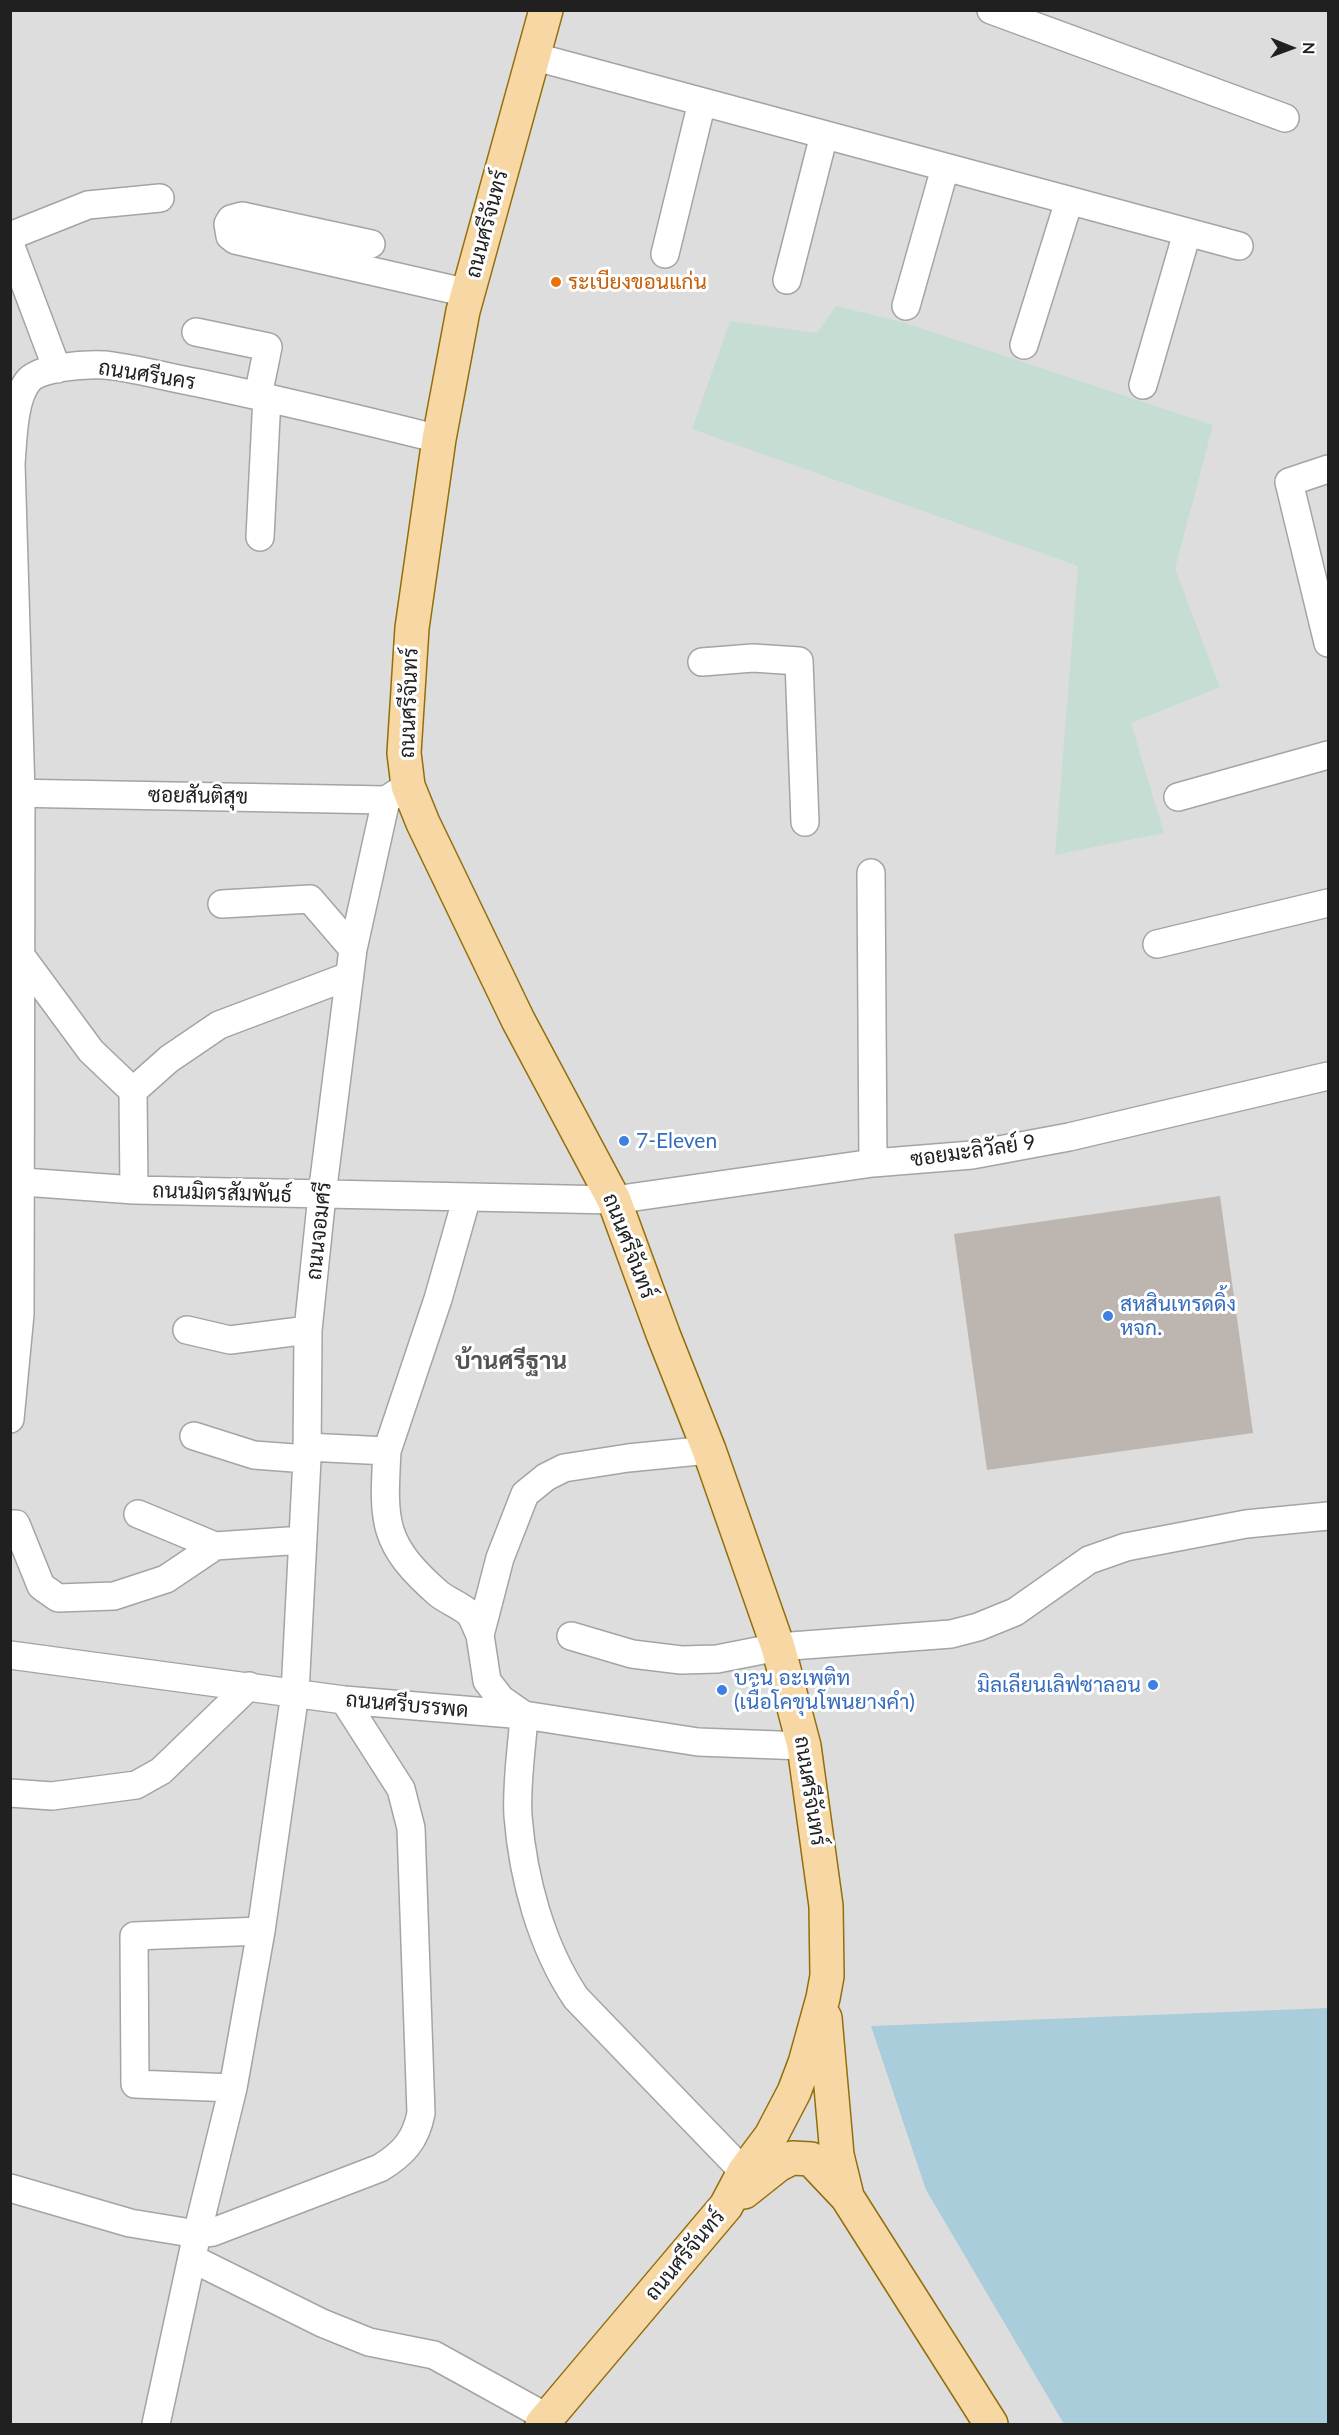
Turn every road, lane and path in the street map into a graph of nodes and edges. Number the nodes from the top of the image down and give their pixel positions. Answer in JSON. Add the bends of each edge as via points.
{"nodes":[{"id":1,"x":546,"y":10,"type":"edge"},
{"id":2,"x":991,"y":10,"type":"edge"},
{"id":3,"x":532,"y":56,"type":"junction"},
{"id":4,"x":702,"y":102,"type":"junction"},
{"id":5,"x":1286,"y":118,"type":"dead end"},
{"id":6,"x":824,"y":135,"type":"junction"},
{"id":7,"x":945,"y":168,"type":"junction"},
{"id":8,"x":160,"y":198,"type":"dead end"},
{"id":9,"x":1069,"y":201,"type":"junction"},
{"id":10,"x":1187,"y":233,"type":"junction"},
{"id":11,"x":10,"y":236,"type":"edge"},
{"id":12,"x":10,"y":244,"type":"edge"},
{"id":13,"x":371,"y":244,"type":"dead end"},
{"id":14,"x":1239,"y":246,"type":"dead end"},
{"id":15,"x":665,"y":254,"type":"dead end"},
{"id":16,"x":787,"y":280,"type":"dead end"},
{"id":17,"x":468,"y":293,"type":"junction"},
{"id":18,"x":906,"y":306,"type":"dead end"},
{"id":19,"x":196,"y":332,"type":"dead end"},
{"id":20,"x":1024,"y":345,"type":"dead end"},
{"id":21,"x":57,"y":369,"type":"junction"},
{"id":22,"x":20,"y":383,"type":"edge"},
{"id":23,"x":1143,"y":385,"type":"dead end"},
{"id":24,"x":262,"y":396,"type":"junction"},
{"id":25,"x":439,"y":439,"type":"junction"},
{"id":26,"x":1329,"y":469,"type":"edge"},
{"id":27,"x":260,"y":537,"type":"dead end"},
{"id":28,"x":1325,"y":612,"type":"edge"},
{"id":29,"x":1329,"y":643,"type":"edge"},
{"id":30,"x":702,"y":662,"type":"dead end"},
{"id":31,"x":1329,"y":755,"type":"edge"},
{"id":32,"x":16,"y":793,"type":"edge"},
{"id":33,"x":397,"y":793,"type":"junction"},
{"id":34,"x":1178,"y":797,"type":"dead end"},
{"id":35,"x":805,"y":822,"type":"dead end"},
{"id":36,"x":871,"y":873,"type":"dead end"},
{"id":37,"x":1329,"y":903,"type":"edge"},
{"id":38,"x":222,"y":904,"type":"dead end"},
{"id":39,"x":1158,"y":944,"type":"dead end"},
{"id":40,"x":353,"y":949,"type":"junction"},
{"id":41,"x":21,"y":956,"type":"junction"},
{"id":42,"x":349,"y":976,"type":"junction"},
{"id":43,"x":16,"y":999,"type":"edge"},
{"id":44,"x":1329,"y":1076,"type":"edge"},
{"id":45,"x":133,"y":1091,"type":"junction"},
{"id":46,"x":873,"y":1163,"type":"junction"},
{"id":47,"x":15,"y":1181,"type":"edge"},
{"id":48,"x":134,"y":1190,"type":"junction"},
{"id":49,"x":322,"y":1195,"type":"junction"},
{"id":50,"x":467,"y":1197,"type":"junction"},
{"id":51,"x":614,"y":1200,"type":"junction"},
{"id":52,"x":187,"y":1330,"type":"dead end"},
{"id":53,"x":308,"y":1330,"type":"junction"},
{"id":54,"x":10,"y":1419,"type":"edge"},
{"id":55,"x":194,"y":1436,"type":"dead end"},
{"id":56,"x":709,"y":1450,"type":"junction"},
{"id":57,"x":387,"y":1451,"type":"junction"},
{"id":58,"x":307,"y":1453,"type":"junction"},
{"id":59,"x":138,"y":1514,"type":"dead end"},
{"id":60,"x":1329,"y":1516,"type":"edge"},
{"id":61,"x":10,"y":1524,"type":"edge"},
{"id":62,"x":303,"y":1540,"type":"junction"},
{"id":63,"x":215,"y":1546,"type":"junction"},
{"id":64,"x":480,"y":1635,"type":"junction"},
{"id":65,"x":571,"y":1636,"type":"dead end"},
{"id":66,"x":778,"y":1647,"type":"junction"},
{"id":67,"x":10,"y":1654,"type":"edge"},
{"id":68,"x":249,"y":1686,"type":"junction"},
{"id":69,"x":295,"y":1693,"type":"junction"},
{"id":70,"x":344,"y":1700,"type":"junction"},
{"id":71,"x":524,"y":1715,"type":"junction"},
{"id":72,"x":804,"y":1746,"type":"junction"},
{"id":73,"x":10,"y":1793,"type":"edge"},
{"id":74,"x":261,"y":1931,"type":"junction"},
{"id":75,"x":824,"y":1998,"type":"junction"},
{"id":76,"x":233,"y":2088,"type":"junction"},
{"id":77,"x":744,"y":2172,"type":"junction"},
{"id":78,"x":10,"y":2188,"type":"edge"},
{"id":79,"x":847,"y":2197,"type":"junction"},
{"id":80,"x":726,"y":2206,"type":"junction"},
{"id":81,"x":195,"y":2246,"type":"junction"},
{"id":82,"x":545,"y":2421,"type":"edge"},
{"id":83,"x":156,"y":2424,"type":"edge"},
{"id":84,"x":991,"y":2424,"type":"edge"}],
"edges":[{"from":1,"to":3,"type":"main road","name":"ถนนศรีจันทร์"},
{"from":2,"to":5,"type":"street"},
{"from":3,"to":4,"type":"street"},
{"from":3,"to":17,"type":"main road","name":"ถนนศรีจันทร์"},
{"from":4,"to":6,"type":"street"},
{"from":4,"to":15,"type":"street"},
{"from":6,"to":7,"type":"street"},
{"from":6,"to":16,"type":"street"},
{"from":7,"to":9,"type":"street"},
{"from":7,"to":18,"type":"street"},
{"from":8,"to":11,"type":"street","via":[[88,205]]},
{"from":9,"to":10,"type":"street"},
{"from":9,"to":20,"type":"street"},
{"from":10,"to":14,"type":"street"},
{"from":10,"to":23,"type":"street"},
{"from":12,"to":21,"type":"street"},
{"from":13,"to":17,"type":"street","via":[[242,216],[228,224],[235,240]]},
{"from":17,"to":25,"type":"main road","name":"ถนนศรีจันทร์"},
{"from":19,"to":24,"type":"street","via":[[268,348]]},
{"from":21,"to":22,"type":"street","name":"ถนนศรีนคร"},
{"from":21,"to":24,"type":"street","name":"ถนนศรีนคร","via":[[112,366]]},
{"from":22,"to":32,"type":"street","name":"ถนนศรีนคร","via":[[11,464]]},
{"from":24,"to":25,"type":"street","name":"ถนนศรีนคร"},
{"from":24,"to":27,"type":"street"},
{"from":25,"to":33,"type":"main road","name":"ถนนศรีจันทร์","via":[[412,628],[404,753]]},
{"from":26,"to":28,"type":"street","via":[[1289,483]]},
{"from":28,"to":29,"type":"street"},
{"from":30,"to":35,"type":"street","via":[[753,658],[799,661]]},
{"from":31,"to":34,"type":"street"},
{"from":32,"to":33,"type":"street","name":"ซอยสันติสุข"},
{"from":32,"to":41,"type":"street","name":"ถนนศรีนคร"},
{"from":33,"to":40,"type":"street","name":"ถนนจอมศรี"},
{"from":33,"to":51,"type":"main road","name":"ถนนศรีจันทร์","via":[[417,812],[518,1020]]},
{"from":36,"to":46,"type":"street"},
{"from":37,"to":39,"type":"street"},
{"from":38,"to":40,"type":"street","via":[[310,899]]},
{"from":40,"to":42,"type":"street","name":"ถนนจอมศรี"},
{"from":41,"to":43,"type":"street","name":"ถนนศรีนคร"},
{"from":41,"to":45,"type":"street","via":[[91,1051]]},
{"from":42,"to":45,"type":"street","via":[[219,1025],[169,1059]]},
{"from":42,"to":49,"type":"street","name":"ถนนจอมศรี"},
{"from":43,"to":47,"type":"street","name":"ถนนศรีนคร"},
{"from":44,"to":46,"type":"street","name":"ซอยมะลิวัลย์ 9","via":[[1058,1139],[972,1155]]},
{"from":45,"to":48,"type":"street"},
{"from":46,"to":51,"type":"street","name":"ซอยมะลิวัลย์ 9"},
{"from":47,"to":48,"type":"street","name":"ถนนมิตรสัมพันธ์"},
{"from":47,"to":54,"type":"street","name":"ถนนศรีนคร","via":[[20,1314]]},
{"from":48,"to":49,"type":"street","name":"ถนนมิตรสัมพันธ์"},
{"from":49,"to":50,"type":"street","name":"ถนนมิตรสัมพันธ์"},
{"from":49,"to":53,"type":"street","name":"ถนนจอมศรี"},
{"from":50,"to":51,"type":"street","name":"ถนนมิตรสัมพันธ์"},
{"from":50,"to":57,"type":"street"},
{"from":51,"to":56,"type":"main road","name":"ถนนศรีจันทร์"},
{"from":52,"to":53,"type":"street","via":[[230,1340]]},
{"from":53,"to":58,"type":"street","name":"ถนนจอมศรี"},
{"from":55,"to":58,"type":"street","via":[[254,1455]]},
{"from":56,"to":64,"type":"street","via":[[564,1468],[535,1485],[525,1494],[507,1539]]},
{"from":56,"to":66,"type":"main road","name":"ถนนศรีจันทร์"},
{"from":57,"to":58,"type":"street"},
{"from":57,"to":64,"type":"street","via":[[384,1500],[392,1540],[428,1584],[470,1614]]},
{"from":58,"to":62,"type":"street","name":"ถนนจอมศรี"},
{"from":59,"to":63,"type":"street"},
{"from":60,"to":66,"type":"street","via":[[1246,1524],[1126,1547],[1089,1560],[1015,1612],[951,1634]]},
{"from":61,"to":63,"type":"street","via":[[16,1524],[41,1586],[58,1598],[114,1596],[166,1579]]},
{"from":62,"to":63,"type":"street"},
{"from":62,"to":69,"type":"street","name":"ถนนจอมศรี"},
{"from":64,"to":71,"type":"street","via":[[487,1681],[501,1699]]},
{"from":65,"to":66,"type":"street","via":[[632,1654],[681,1660],[717,1659]]},
{"from":66,"to":72,"type":"main road","name":"ถนนศรีจันทร์"},
{"from":67,"to":68,"type":"street","name":"ถนนศรีบรรพด"},
{"from":68,"to":69,"type":"street","name":"ถนนศรีบรรพด"},
{"from":68,"to":73,"type":"street","via":[[160,1771],[136,1785],[52,1796]]},
{"from":69,"to":70,"type":"street","name":"ถนนศรีบรรพด"},
{"from":69,"to":74,"type":"street","name":"ถนนจอมศรี"},
{"from":70,"to":71,"type":"street","name":"ถนนศรีบรรพด"},
{"from":70,"to":81,"type":"street","via":[[401,1789],[408,1808],[421,2113],[418,2129],[403,2152],[380,2168],[213,2232]]},
{"from":71,"to":72,"type":"street","name":"ถนนศรีบรรพด","via":[[698,1742]]},
{"from":71,"to":77,"type":"street","via":[[518,1814],[525,1866],[538,1918],[563,1979],[576,1998]]},
{"from":72,"to":75,"type":"main road","name":"ถนนศรีจันทร์","via":[[826,1906]]},
{"from":74,"to":76,"type":"street","name":"ถนนจอมศรี"},
{"from":74,"to":76,"type":"street","via":[[134,1936],[135,2084]]},
{"from":75,"to":77,"type":"main road","name":"ถนนศรีจันทร์","via":[[794,2092],[771,2136]]},
{"from":75,"to":79,"type":"main road","via":[[837,2155]]},
{"from":76,"to":81,"type":"street","name":"ถนนจอมศรี"},
{"from":77,"to":80,"type":"main road","name":"ถนนศรีจันทร์"},
{"from":78,"to":81,"type":"street"},
{"from":79,"to":80,"type":"main road","via":[[811,2159],[792,2158]]},
{"from":79,"to":84,"type":"main road"},
{"from":80,"to":82,"type":"main road","name":"ถนนศรีจันทร์"},
{"from":81,"to":82,"type":"street","via":[[322,2323],[369,2342],[434,2355]]},
{"from":81,"to":83,"type":"street","name":"ถนนจอมศรี"}]}
